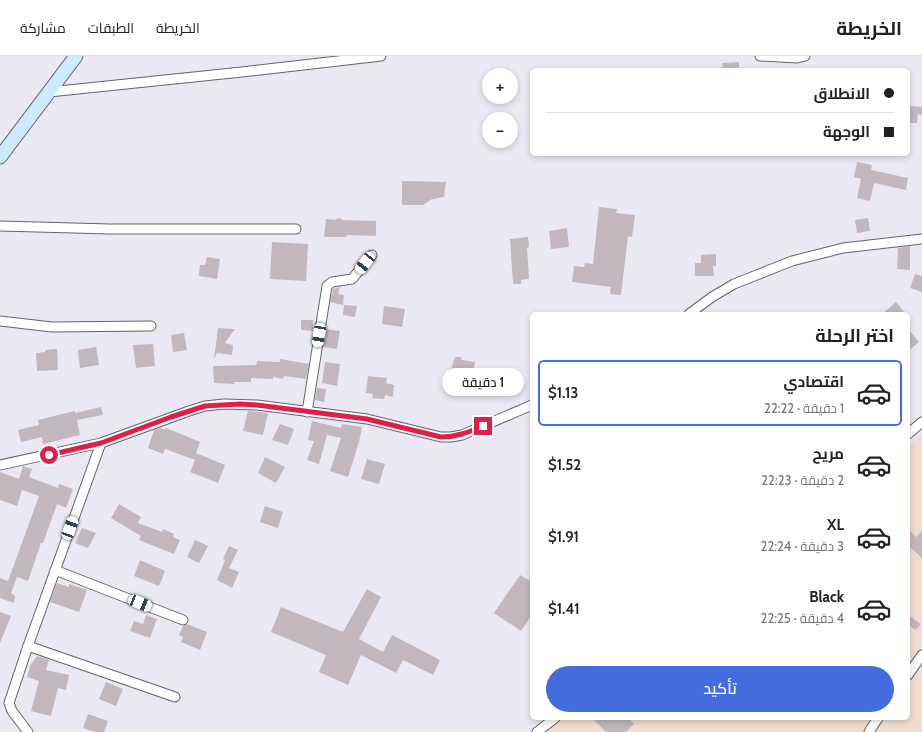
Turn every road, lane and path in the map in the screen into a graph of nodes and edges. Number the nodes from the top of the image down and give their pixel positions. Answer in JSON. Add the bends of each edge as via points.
{"nodes":[{"id":1,"x":76,"y":56,"type":"edge"},
{"id":2,"x":381,"y":56,"type":"edge"},
{"id":3,"x":760,"y":56,"type":"edge"},
{"id":4,"x":805,"y":56,"type":"edge"},
{"id":5,"x":49,"y":92,"type":"junction"},
{"id":6,"x":0,"y":157,"type":"edge"},
{"id":7,"x":0,"y":226,"type":"edge"},
{"id":8,"x":296,"y":229,"type":"dead end"},
{"id":9,"x":922,"y":239,"type":"edge"},
{"id":10,"x":372,"y":255,"type":"dead end"},
{"id":11,"x":692,"y":312,"type":"edge"},
{"id":12,"x":0,"y":321,"type":"edge"},
{"id":13,"x":151,"y":326,"type":"dead end"},
{"id":14,"x":530,"y":406,"type":"edge"},
{"id":15,"x":307,"y":412,"type":"junction"},
{"id":16,"x":922,"y":422,"type":"edge"},
{"id":17,"x":910,"y":432,"type":"edge"},
{"id":18,"x":101,"y":443,"type":"junction"},
{"id":19,"x":0,"y":465,"type":"edge"},
{"id":20,"x":55,"y":570,"type":"junction"},
{"id":21,"x":183,"y":620,"type":"dead end"},
{"id":22,"x":28,"y":646,"type":"junction"},
{"id":23,"x":922,"y":655,"type":"edge"},
{"id":24,"x":910,"y":672,"type":"edge"},
{"id":25,"x":175,"y":697,"type":"dead end"},
{"id":26,"x":552,"y":720,"type":"edge"},
{"id":27,"x":877,"y":720,"type":"edge"},
{"id":28,"x":28,"y":732,"type":"edge"},
{"id":29,"x":537,"y":732,"type":"edge"},
{"id":30,"x":869,"y":732,"type":"edge"}],
"edges":[{"from":1,"to":5,"type":"main road"},
{"from":2,"to":5,"type":"street"},
{"from":3,"to":4,"type":"street"},
{"from":5,"to":6,"type":"main road"},
{"from":7,"to":8,"type":"street"},
{"from":9,"to":11,"type":"street","via":[[843,248],[792,261],[734,284]]},
{"from":10,"to":15,"type":"street","via":[[352,278],[332,282],[327,286]]},
{"from":12,"to":13,"type":"street","via":[[52,327]]},
{"from":14,"to":15,"type":"street","via":[[470,432],[451,437],[432,436],[367,419]]},
{"from":15,"to":18,"type":"street","via":[[240,404],[205,406]]},
{"from":16,"to":17,"type":"street"},
{"from":18,"to":19,"type":"street"},
{"from":18,"to":20,"type":"street"},
{"from":20,"to":21,"type":"street"},
{"from":20,"to":22,"type":"street"},
{"from":22,"to":25,"type":"street"},
{"from":22,"to":28,"type":"street","via":[[9,703]]},
{"from":23,"to":24,"type":"street"},
{"from":26,"to":29,"type":"street"},
{"from":27,"to":30,"type":"street"}]}
